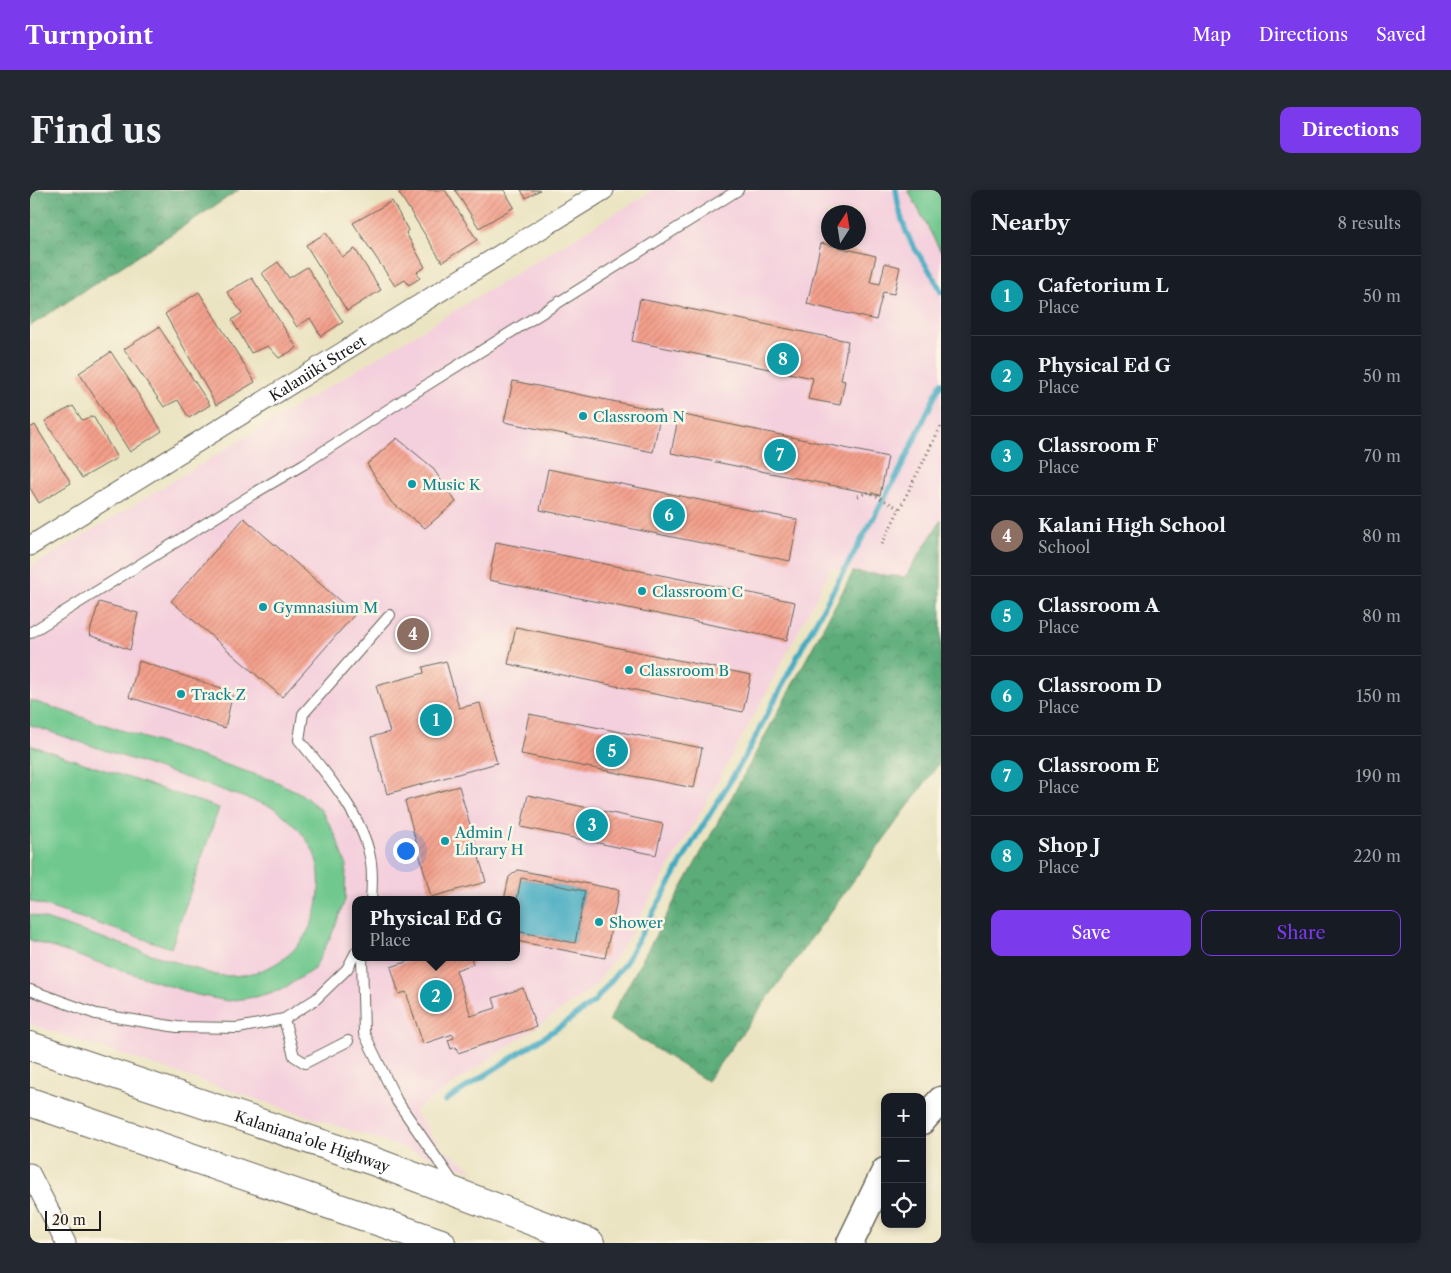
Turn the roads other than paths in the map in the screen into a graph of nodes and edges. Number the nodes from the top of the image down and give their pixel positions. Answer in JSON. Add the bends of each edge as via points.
{"nodes":[{"id":1,"x":604,"y":190,"type":"edge"},
{"id":2,"x":738,"y":190,"type":"edge"},
{"id":3,"x":30,"y":546,"type":"edge"},
{"id":4,"x":390,"y":615,"type":"dead end"},
{"id":5,"x":30,"y":633,"type":"edge"},
{"id":6,"x":371,"y":896,"type":"edge"},
{"id":7,"x":352,"y":960,"type":"edge"},
{"id":8,"x":362,"y":961,"type":"edge"},
{"id":9,"x":30,"y":990,"type":"edge"},
{"id":10,"x":284,"y":1018,"type":"junction"},
{"id":11,"x":348,"y":1041,"type":"dead end"},
{"id":12,"x":30,"y":1046,"type":"edge"},
{"id":13,"x":941,"y":1100,"type":"edge"},
{"id":14,"x":30,"y":1102,"type":"edge"},
{"id":15,"x":926,"y":1117,"type":"edge"},
{"id":16,"x":30,"y":1173,"type":"edge"},
{"id":17,"x":881,"y":1179,"type":"edge"},
{"id":18,"x":461,"y":1194,"type":"junction"},
{"id":19,"x":66,"y":1243,"type":"edge"},
{"id":20,"x":441,"y":1243,"type":"edge"},
{"id":21,"x":590,"y":1243,"type":"edge"},
{"id":22,"x":850,"y":1243,"type":"edge"}],
"edges":[{"from":1,"to":3,"type":"street","name":"Kalaniiki Street"},
{"from":2,"to":5,"type":"lane"},
{"from":4,"to":6,"type":"lane","via":[[303,714],[299,740],[338,788],[360,828],[370,858]]},
{"from":7,"to":10,"type":"lane","via":[[348,969],[316,999]]},
{"from":8,"to":18,"type":"lane","via":[[364,1033],[397,1101]]},
{"from":9,"to":10,"type":"lane","via":[[96,1014],[177,1027],[238,1028]]},
{"from":10,"to":11,"type":"lane","via":[[294,1056],[305,1063]]},
{"from":12,"to":18,"type":"highway","name":"Kalaniana’ole Highway","via":[[373,1161]]},
{"from":13,"to":15,"type":"street"},
{"from":14,"to":20,"type":"highway"},
{"from":16,"to":19,"type":"street"},
{"from":17,"to":22,"type":"street"},
{"from":18,"to":21,"type":"highway","name":"Kalaniana’ole Highway"}]}
